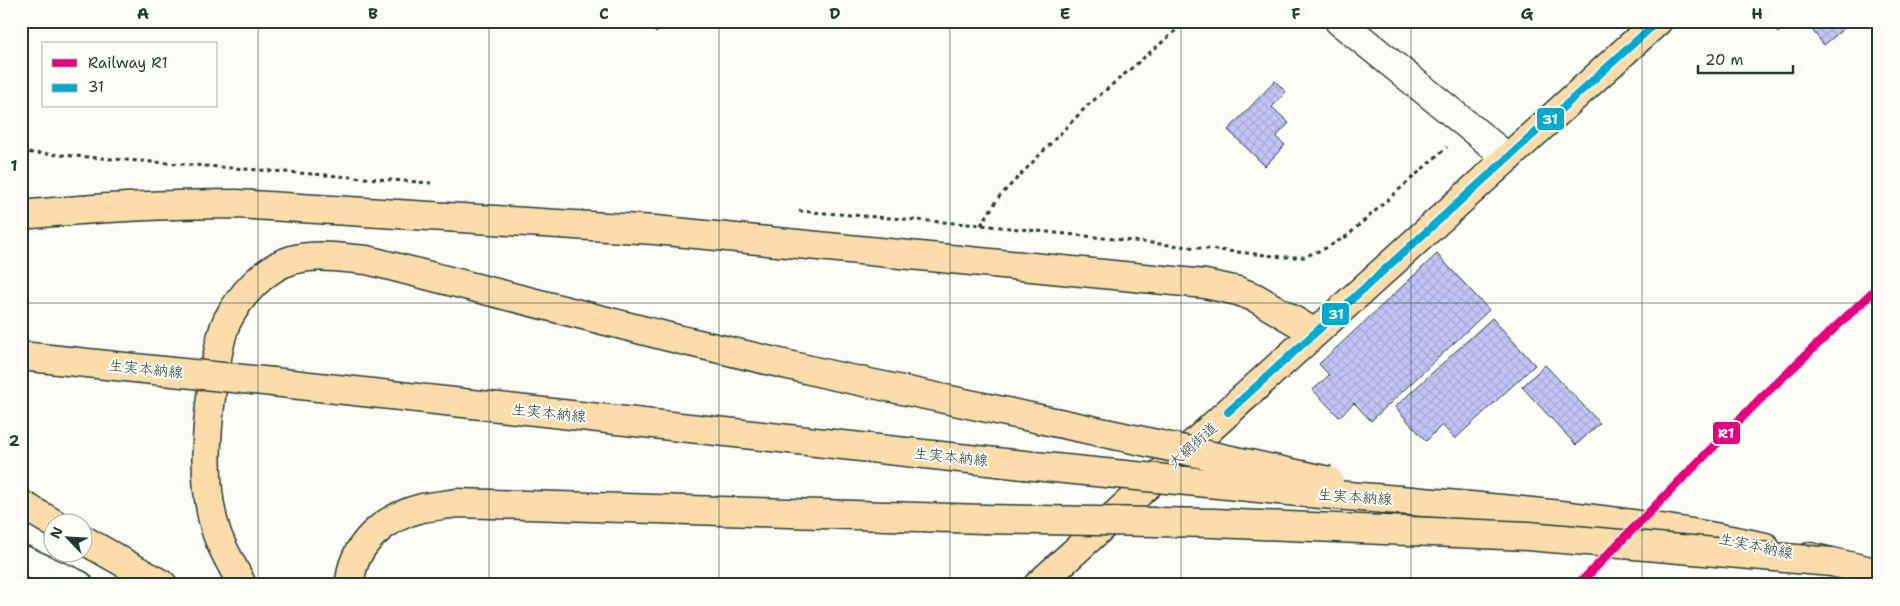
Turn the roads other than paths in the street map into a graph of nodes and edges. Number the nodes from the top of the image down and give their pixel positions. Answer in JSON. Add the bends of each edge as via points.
{"nodes":[{"id":1,"x":1339,"y":21,"type":"edge"},
{"id":2,"x":1658,"y":21,"type":"edge"},
{"id":3,"x":1508,"y":158,"type":"junction"},
{"id":4,"x":21,"y":215,"type":"edge"},
{"id":5,"x":1316,"y":333,"type":"junction"},
{"id":6,"x":21,"y":356,"type":"edge"},
{"id":7,"x":1412,"y":501,"type":"junction"},
{"id":8,"x":21,"y":504,"type":"edge"},
{"id":9,"x":42,"y":516,"type":"edge"},
{"id":10,"x":92,"y":545,"type":"edge"},
{"id":11,"x":21,"y":559,"type":"edge"},
{"id":12,"x":1832,"y":562,"type":"junction"},
{"id":13,"x":1879,"y":573,"type":"edge"},
{"id":14,"x":79,"y":585,"type":"edge"},
{"id":15,"x":163,"y":585,"type":"edge"},
{"id":16,"x":242,"y":585,"type":"edge"},
{"id":17,"x":350,"y":585,"type":"edge"},
{"id":18,"x":1038,"y":585,"type":"edge"}],
"edges":[{"from":1,"to":3,"type":"street"},
{"from":2,"to":3,"type":"main road","name":"大網街道"},
{"from":3,"to":5,"type":"main road","name":"大網街道"},
{"from":4,"to":5,"type":"main road","via":[[92,208],[237,204],[655,230],[1205,284],[1256,298]]},
{"from":5,"to":18,"type":"main road","name":"大網街道"},
{"from":6,"to":7,"type":"main road","name":"生実本納線","bridge":true,"via":[[1024,465]]},
{"from":7,"to":12,"type":"main road","name":"生実本納線","bridge":true,"via":[[1613,521],[1721,538]]},
{"from":7,"to":16,"type":"main road","bridge":true,"via":[[1302,474],[792,366],[367,260],[322,256],[291,260],[268,272],[242,297],[227,322],[220,345],[208,411],[208,492],[217,534]]},
{"from":8,"to":9,"type":"main road"},
{"from":10,"to":15,"type":"main road"},
{"from":11,"to":14,"type":"street"},
{"from":12,"to":13,"type":"main road","name":"生実本納線"},
{"from":12,"to":17,"type":"main road","bridge":true,"via":[[1528,536],[1214,523],[457,503],[421,508],[394,518],[374,532],[356,555]]}]}
